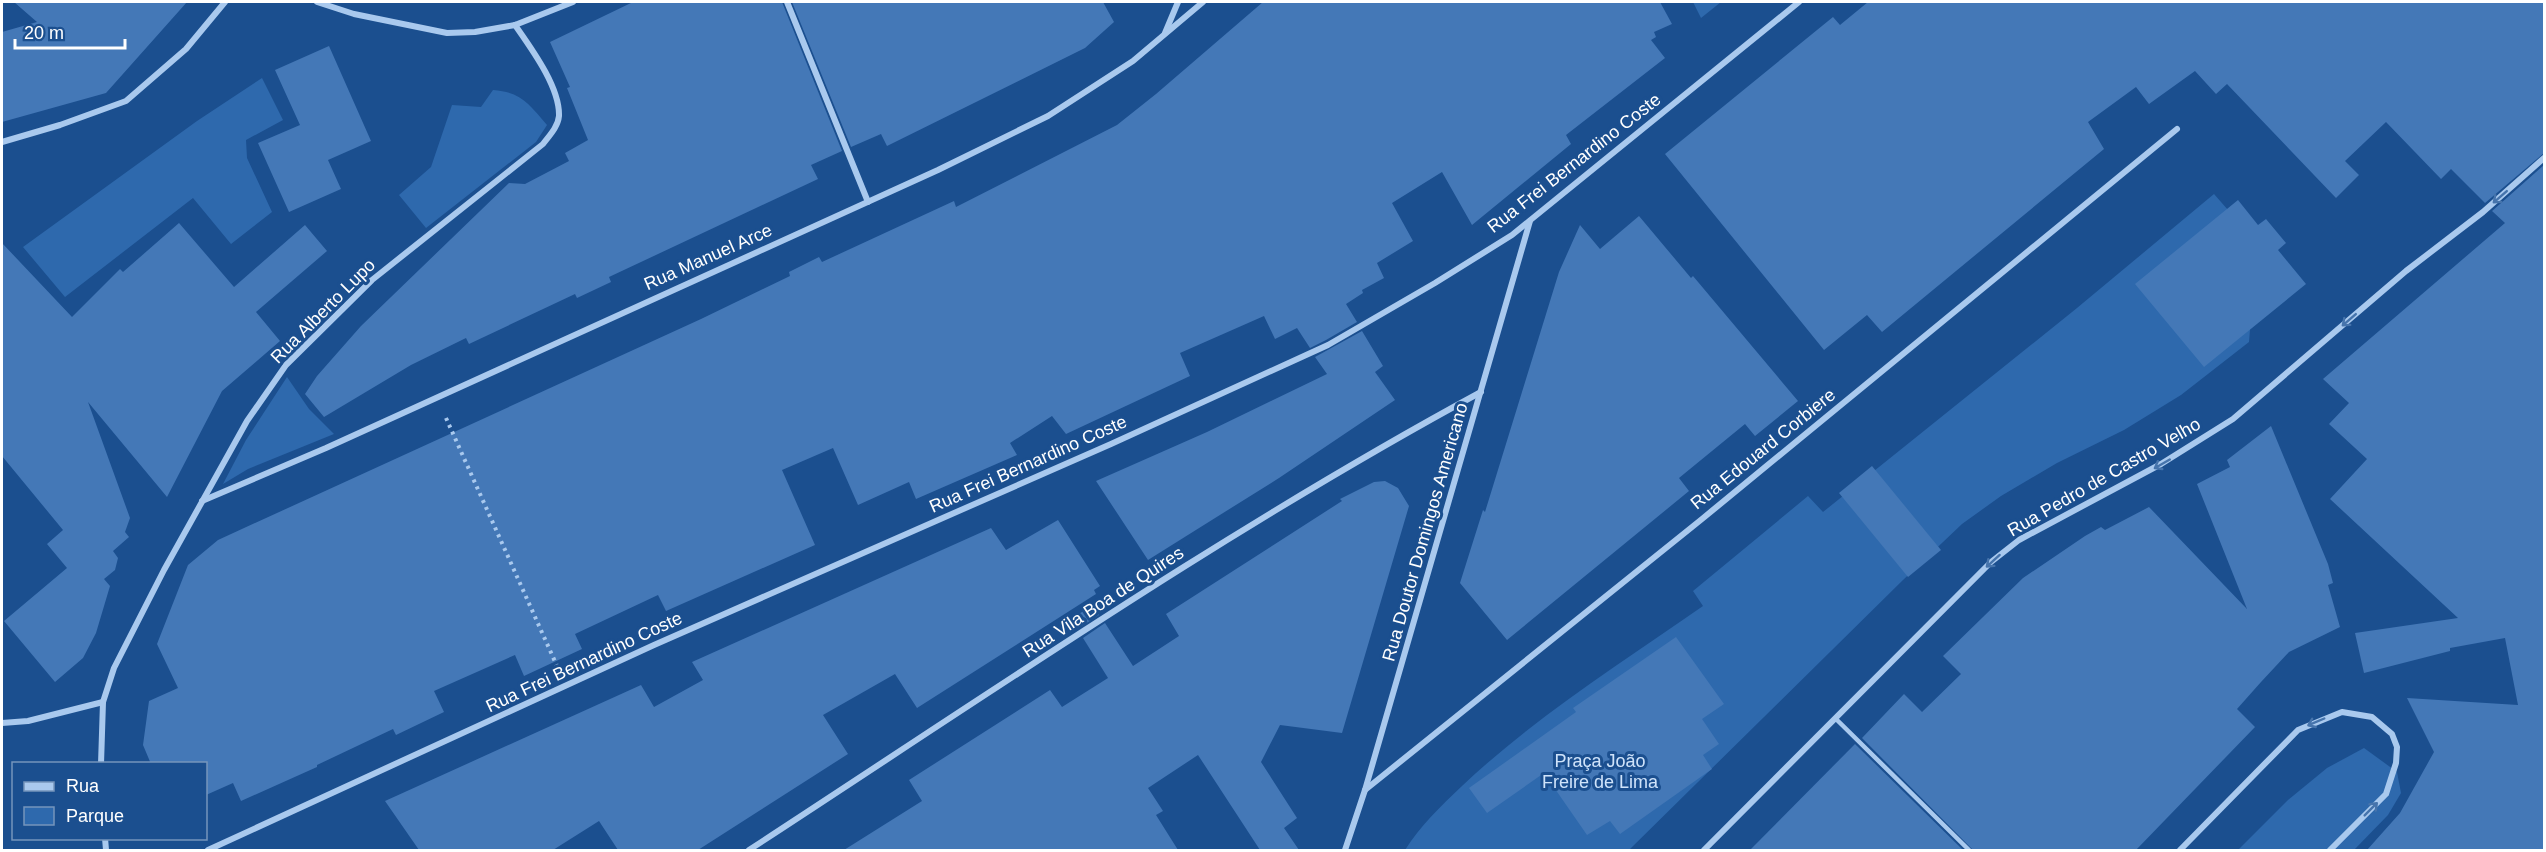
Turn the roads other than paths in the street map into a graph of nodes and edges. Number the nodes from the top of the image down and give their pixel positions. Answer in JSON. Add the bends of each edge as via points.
{"nodes":[{"id":1,"x":225,"y":2,"type":"edge"},
{"id":2,"x":317,"y":2,"type":"edge"},
{"id":3,"x":573,"y":2,"type":"edge"},
{"id":4,"x":787,"y":2,"type":"edge"},
{"id":5,"x":1178,"y":2,"type":"edge"},
{"id":6,"x":1203,"y":2,"type":"edge"},
{"id":7,"x":1798,"y":2,"type":"edge"},
{"id":8,"x":515,"y":25,"type":"junction"},
{"id":9,"x":1165,"y":33,"type":"junction"},
{"id":10,"x":2177,"y":129,"type":"dead end"},
{"id":11,"x":2,"y":142,"type":"edge"},
{"id":12,"x":2544,"y":158,"type":"edge"},
{"id":13,"x":868,"y":202,"type":"junction"},
{"id":14,"x":1530,"y":220,"type":"junction"},
{"id":15,"x":1481,"y":392,"type":"junction"},
{"id":16,"x":202,"y":501,"type":"junction"},
{"id":17,"x":104,"y":702,"type":"junction"},
{"id":18,"x":1836,"y":719,"type":"junction"},
{"id":19,"x":2,"y":723,"type":"edge"},
{"id":20,"x":100,"y":762,"type":"edge"},
{"id":21,"x":1365,"y":790,"type":"junction"},
{"id":22,"x":208,"y":850,"type":"edge"},
{"id":23,"x":749,"y":850,"type":"edge"},
{"id":24,"x":1345,"y":850,"type":"edge"},
{"id":25,"x":1704,"y":850,"type":"edge"},
{"id":26,"x":1969,"y":850,"type":"edge"},
{"id":27,"x":2180,"y":850,"type":"edge"},
{"id":28,"x":2330,"y":850,"type":"edge"}],
"edges":[{"from":1,"to":11,"type":"street","via":[[186,49],[126,101]]},
{"from":2,"to":8,"type":"street","via":[[354,14],[447,33]]},
{"from":3,"to":8,"type":"street"},
{"from":4,"to":13,"type":"street"},
{"from":5,"to":9,"type":"street"},
{"from":6,"to":9,"type":"street","name":"Rua Manuel Arce"},
{"from":7,"to":14,"type":"street","name":"Rua Frei Bernardino Coste"},
{"from":8,"to":16,"type":"street","name":"Rua Alberto Lupo","via":[[553,91],[559,117],[554,130],[543,144],[372,280],[286,365],[247,421]]},
{"from":9,"to":13,"type":"street","name":"Rua Manuel Arce","via":[[1133,61],[1048,116]]},
{"from":10,"to":21,"type":"street","name":"Rua Edouard Corbiere"},
{"from":12,"to":18,"type":"street","name":"Rua Pedro de Castro Velho","one_way":true,"via":[[2233,420],[2161,464],[2019,540],[1991,562]]},
{"from":13,"to":16,"type":"street","name":"Rua Manuel Arce"},
{"from":14,"to":15,"type":"street","name":"Rua Doutor Domingos Americano"},
{"from":14,"to":22,"type":"street","name":"Rua Frei Bernardino Coste","via":[[1435,283],[1328,345]]},
{"from":15,"to":21,"type":"street","name":"Rua Doutor Domingos Americano"},
{"from":15,"to":23,"type":"street","name":"Rua Vila Boa de Quires","via":[[1208,552]]},
{"from":16,"to":17,"type":"street","name":"Rua Alberto Lupo","via":[[114,668]]},
{"from":17,"to":19,"type":"street","via":[[28,721]]},
{"from":17,"to":20,"type":"street","name":"Rua Alberto Lupo"},
{"from":18,"to":25,"type":"street","name":"Rua Pedro de Castro Velho"},
{"from":18,"to":26,"type":"lane"},
{"from":21,"to":24,"type":"street","name":"Rua Doutor Domingos Americano"},
{"from":28,"to":27,"type":"street","one_way":true,"via":[[2386,794],[2396,763],[2397,747],[2392,734],[2372,717],[2342,711],[2298,730]]}]}
